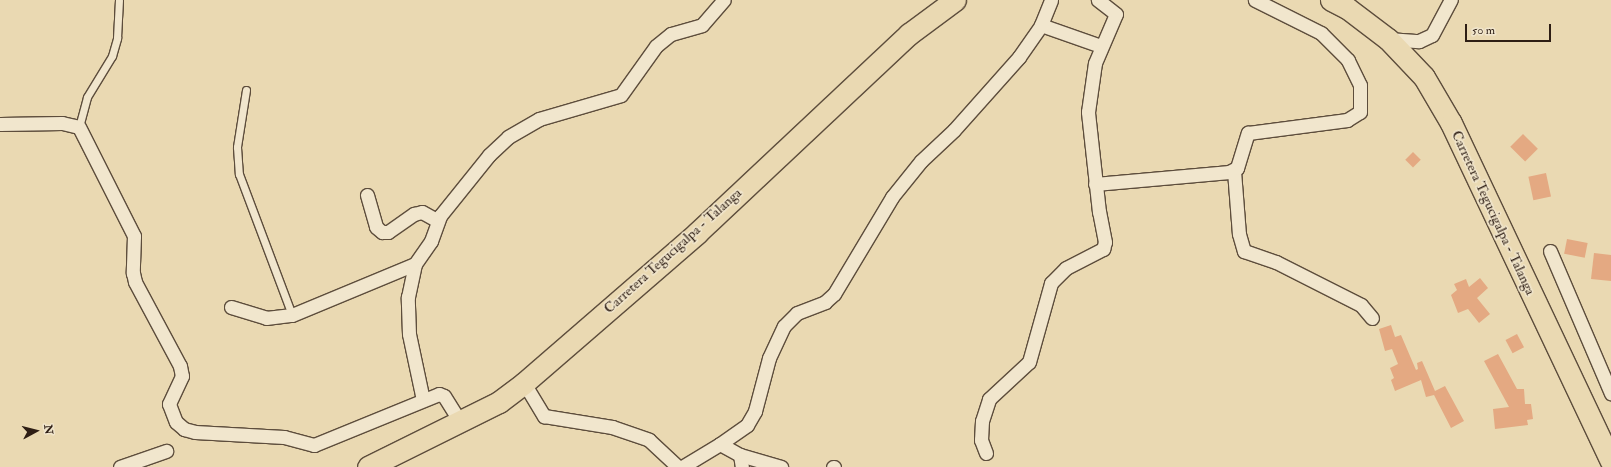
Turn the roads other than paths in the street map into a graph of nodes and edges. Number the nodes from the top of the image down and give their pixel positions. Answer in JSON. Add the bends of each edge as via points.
{"nodes":[{"id":1,"x":119,"y":0,"type":"edge"},
{"id":2,"x":724,"y":0,"type":"edge"},
{"id":3,"x":955,"y":0,"type":"edge"},
{"id":4,"x":1051,"y":0,"type":"edge"},
{"id":5,"x":1098,"y":0,"type":"edge"},
{"id":6,"x":1255,"y":0,"type":"edge"},
{"id":7,"x":1331,"y":0,"type":"edge"},
{"id":8,"x":1451,"y":0,"type":"edge"},
{"id":9,"x":1041,"y":25,"type":"junction"},
{"id":10,"x":1388,"y":39,"type":"junction"},
{"id":11,"x":1101,"y":46,"type":"junction"},
{"id":12,"x":246,"y":90,"type":"dead end"},
{"id":13,"x":0,"y":124,"type":"edge"},
{"id":14,"x":79,"y":128,"type":"junction"},
{"id":15,"x":1234,"y":171,"type":"junction"},
{"id":16,"x":1095,"y":184,"type":"junction"},
{"id":17,"x":368,"y":195,"type":"dead end"},
{"id":18,"x":438,"y":221,"type":"junction"},
{"id":19,"x":1550,"y":251,"type":"dead end"},
{"id":20,"x":414,"y":264,"type":"junction"},
{"id":21,"x":231,"y":307,"type":"dead end"},
{"id":22,"x":292,"y":315,"type":"junction"},
{"id":23,"x":1372,"y":318,"type":"dead end"},
{"id":24,"x":524,"y":383,"type":"junction"},
{"id":25,"x":1611,"y":393,"type":"edge"},
{"id":26,"x":423,"y":400,"type":"junction"},
{"id":27,"x":460,"y":422,"type":"junction"},
{"id":28,"x":720,"y":444,"type":"junction"},
{"id":29,"x":166,"y":451,"type":"dead end"},
{"id":30,"x":986,"y":453,"type":"dead end"},
{"id":31,"x":1609,"y":453,"type":"edge"},
{"id":32,"x":741,"y":461,"type":"edge"},
{"id":33,"x":382,"y":464,"type":"edge"},
{"id":34,"x":120,"y":467,"type":"edge"},
{"id":35,"x":678,"y":467,"type":"edge"},
{"id":36,"x":682,"y":467,"type":"edge"},
{"id":37,"x":781,"y":467,"type":"edge"}],
"edges":[{"from":1,"to":14,"type":"lane","via":[[116,44],[87,97]]},
{"from":2,"to":18,"type":"street","via":[[702,25],[671,34],[656,46],[621,95],[539,119],[508,137],[489,155]]},
{"from":3,"to":24,"type":"main road","name":"Carretera Tegucigalpa - Talanga","via":[[909,34],[697,232]]},
{"from":4,"to":9,"type":"street"},
{"from":5,"to":11,"type":"street","via":[[1116,14]]},
{"from":6,"to":15,"type":"street","via":[[1321,33],[1348,60],[1360,85],[1362,99],[1360,112],[1347,120],[1248,133]]},
{"from":7,"to":10,"type":"main road","name":"Carretera Tegucigalpa - Talanga","via":[[1347,8]]},
{"from":8,"to":10,"type":"street","via":[[1432,35],[1420,41]]},
{"from":9,"to":11,"type":"street"},
{"from":9,"to":28,"type":"street","via":[[988,94],[921,161],[897,191],[834,294],[825,302],[797,313],[784,326],[770,358],[755,411],[747,425]]},
{"from":10,"to":31,"type":"main road","name":"Carretera Tegucigalpa - Talanga","via":[[1424,77],[1451,123]]},
{"from":11,"to":16,"type":"street","via":[[1095,63],[1088,112]]},
{"from":12,"to":22,"type":"lane","via":[[237,147],[239,174]]},
{"from":13,"to":14,"type":"street","via":[[62,123]]},
{"from":14,"to":26,"type":"street","via":[[134,236],[135,282],[180,366],[182,376],[169,404],[176,422],[184,429],[195,432],[284,437],[314,445]]},
{"from":15,"to":16,"type":"street"},
{"from":15,"to":23,"type":"street","via":[[1239,234],[1244,250],[1276,262],[1361,305]]},
{"from":16,"to":30,"type":"street","via":[[1105,242],[1103,249],[1066,268],[1051,283],[1029,362],[989,399],[982,421],[981,440]]},
{"from":17,"to":18,"type":"street","via":[[376,227],[382,232],[388,232],[414,214],[422,212]]},
{"from":18,"to":20,"type":"street","via":[[427,249]]},
{"from":19,"to":25,"type":"street"},
{"from":20,"to":22,"type":"street"},
{"from":20,"to":26,"type":"street","via":[[407,316]]},
{"from":21,"to":22,"type":"street","via":[[266,318]]},
{"from":24,"to":27,"type":"main road","name":"Carretera Tegucigalpa - Talanga","via":[[499,402]]},
{"from":24,"to":35,"type":"street","via":[[544,416],[612,427],[649,440]]},
{"from":26,"to":27,"type":"street","via":[[435,395],[444,396]]},
{"from":27,"to":33,"type":"main road","name":"Carretera Tegucigalpa - Talanga"},
{"from":28,"to":32,"type":"street"},
{"from":28,"to":36,"type":"street"},
{"from":29,"to":34,"type":"street"},
{"from":32,"to":37,"type":"street"}]}
